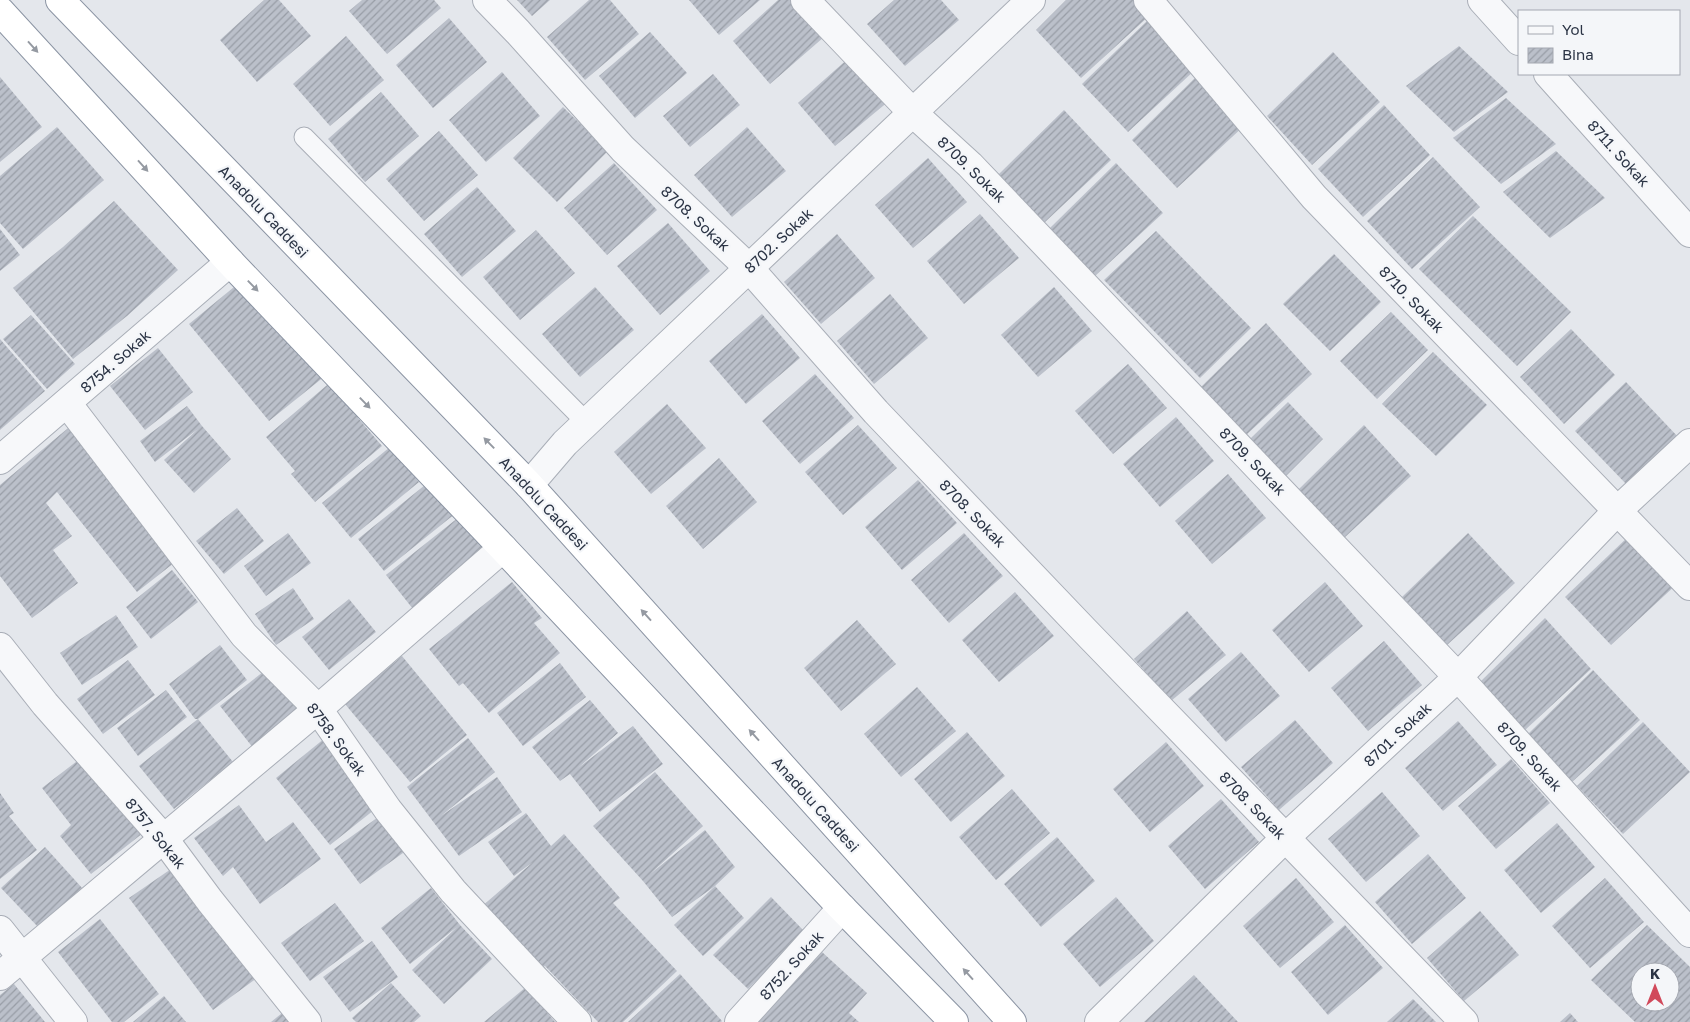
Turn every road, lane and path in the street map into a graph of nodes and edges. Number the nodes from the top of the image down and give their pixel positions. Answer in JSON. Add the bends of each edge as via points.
{"nodes":[{"id":1,"x":60,"y":0,"type":"edge"},
{"id":2,"x":487,"y":0,"type":"edge"},
{"id":3,"x":805,"y":0,"type":"edge"},
{"id":4,"x":1031,"y":0,"type":"edge"},
{"id":5,"x":1148,"y":0,"type":"edge"},
{"id":6,"x":1482,"y":0,"type":"edge"},
{"id":7,"x":3,"y":18,"type":"edge"},
{"id":8,"x":1518,"y":40,"type":"edge"},
{"id":9,"x":1549,"y":75,"type":"edge"},
{"id":10,"x":912,"y":113,"type":"junction"},
{"id":11,"x":304,"y":137,"type":"dead end"},
{"id":12,"x":1690,"y":233,"type":"edge"},
{"id":13,"x":230,"y":262,"type":"junction"},
{"id":14,"x":749,"y":268,"type":"junction"},
{"id":15,"x":67,"y":403,"type":"junction"},
{"id":16,"x":587,"y":423,"type":"junction"},
{"id":17,"x":1690,"y":443,"type":"edge"},
{"id":18,"x":0,"y":460,"type":"edge"},
{"id":19,"x":529,"y":485,"type":"junction"},
{"id":20,"x":1617,"y":510,"type":"junction"},
{"id":21,"x":503,"y":548,"type":"junction"},
{"id":22,"x":1690,"y":586,"type":"edge"},
{"id":23,"x":0,"y":647,"type":"edge"},
{"id":24,"x":1458,"y":677,"type":"junction"},
{"id":25,"x":318,"y":710,"type":"junction"},
{"id":26,"x":1285,"y":838,"type":"junction"},
{"id":27,"x":164,"y":839,"type":"junction"},
{"id":28,"x":842,"y":908,"type":"junction"},
{"id":29,"x":0,"y":930,"type":"edge"},
{"id":30,"x":1690,"y":933,"type":"edge"},
{"id":31,"x":21,"y":957,"type":"junction"},
{"id":32,"x":0,"y":976,"type":"edge"},
{"id":33,"x":1009,"y":1018,"type":"edge"},
{"id":34,"x":947,"y":1020,"type":"edge"},
{"id":35,"x":73,"y":1022,"type":"edge"},
{"id":36,"x":307,"y":1022,"type":"edge"},
{"id":37,"x":577,"y":1022,"type":"edge"},
{"id":38,"x":739,"y":1022,"type":"edge"},
{"id":39,"x":1099,"y":1022,"type":"edge"},
{"id":40,"x":1464,"y":1022,"type":"edge"}],
"edges":[{"from":19,"to":1,"type":"highway","name":"Anadolu Caddesi","one_way":true},
{"from":2,"to":14,"type":"street","name":"8708. Sokak","via":[[622,149]]},
{"from":3,"to":10,"type":"street","name":"8709. Sokak"},
{"from":4,"to":10,"type":"street","name":"8702. Sokak"},
{"from":5,"to":20,"type":"street","name":"8710. Sokak","via":[[1314,197]]},
{"from":6,"to":8,"type":"street"},
{"from":7,"to":13,"type":"highway","one_way":true},
{"from":9,"to":12,"type":"street","name":"8711. Sokak"},
{"from":10,"to":14,"type":"street","name":"8702. Sokak"},
{"from":10,"to":24,"type":"street","name":"8709. Sokak","via":[[970,165]]},
{"from":11,"to":16,"type":"lane"},
{"from":13,"to":15,"type":"street","name":"8754. Sokak"},
{"from":13,"to":21,"type":"highway","one_way":true},
{"from":14,"to":16,"type":"street","name":"8702. Sokak"},
{"from":14,"to":26,"type":"street","name":"8708. Sokak","via":[[876,412]]},
{"from":15,"to":18,"type":"street","name":"8754. Sokak"},
{"from":15,"to":25,"type":"street","name":"8758. Sokak","via":[[244,635]]},
{"from":16,"to":19,"type":"street","name":"8702. Sokak"},
{"from":17,"to":20,"type":"street","name":"8701. Sokak"},
{"from":33,"to":19,"type":"highway","name":"Anadolu Caddesi","one_way":true},
{"from":20,"to":22,"type":"street","name":"8710. Sokak"},
{"from":20,"to":24,"type":"street","name":"8701. Sokak"},
{"from":21,"to":25,"type":"street"},
{"from":21,"to":28,"type":"highway"},
{"from":23,"to":27,"type":"street","name":"8757. Sokak","via":[[45,704]]},
{"from":24,"to":26,"type":"street","name":"8701. Sokak"},
{"from":24,"to":30,"type":"street","name":"8709. Sokak"},
{"from":25,"to":27,"type":"street"},
{"from":25,"to":37,"type":"street","name":"8758. Sokak","via":[[388,810],[453,891]]},
{"from":26,"to":39,"type":"street","name":"8701. Sokak"},
{"from":26,"to":40,"type":"street","name":"8708. Sokak"},
{"from":27,"to":31,"type":"street"},
{"from":27,"to":36,"type":"street","name":"8757. Sokak"},
{"from":28,"to":34,"type":"highway"},
{"from":28,"to":38,"type":"street","name":"8752. Sokak"},
{"from":29,"to":31,"type":"street"},
{"from":31,"to":32,"type":"street"},
{"from":31,"to":35,"type":"street"}]}
